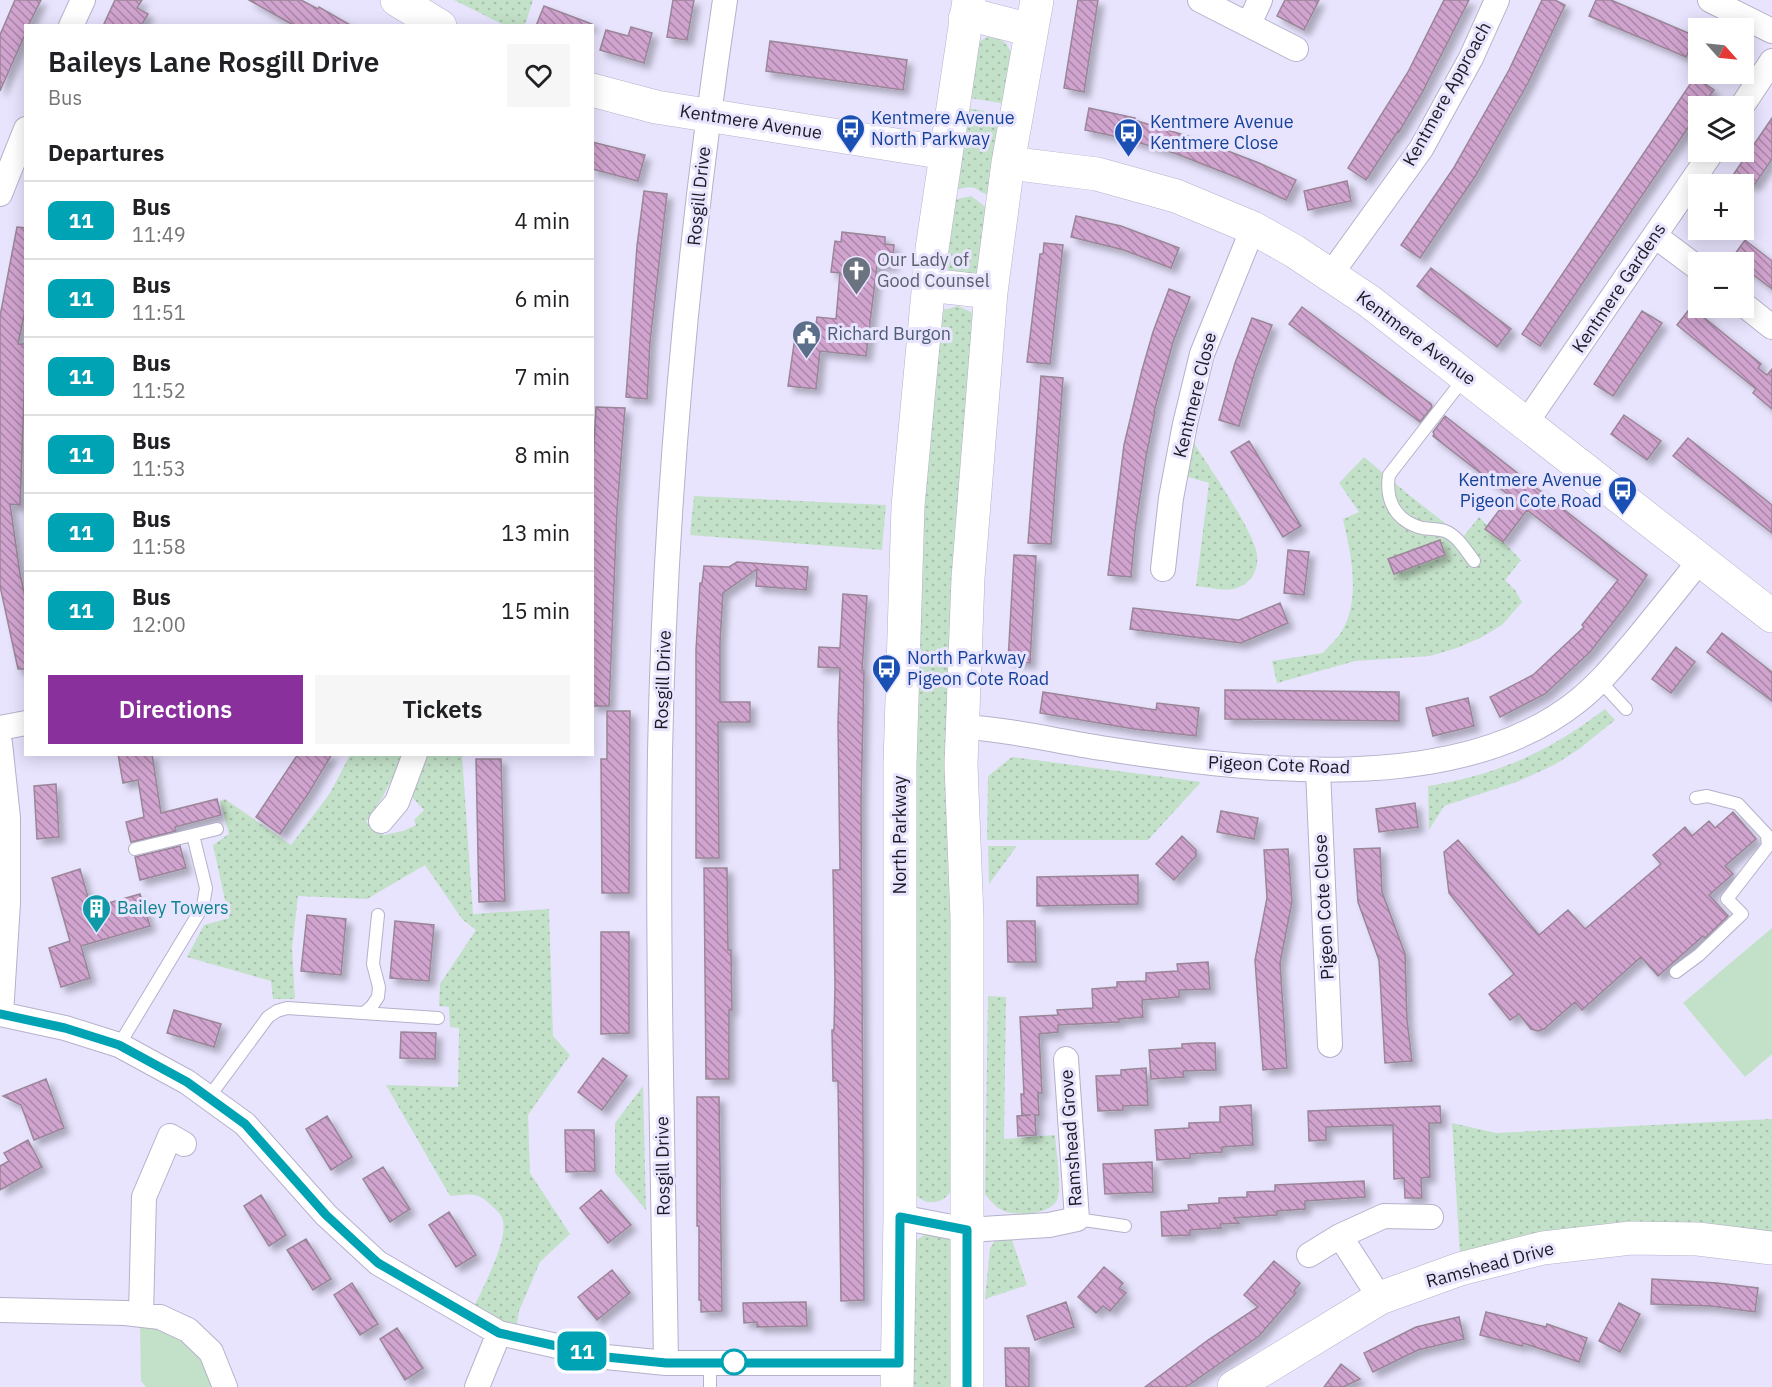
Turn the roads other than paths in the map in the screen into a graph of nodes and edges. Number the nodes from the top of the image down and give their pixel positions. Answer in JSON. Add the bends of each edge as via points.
{"nodes":[{"id":1,"x":83,"y":0,"type":"edge"},
{"id":2,"x":397,"y":0,"type":"edge"},
{"id":3,"x":724,"y":0,"type":"edge"},
{"id":4,"x":1200,"y":0,"type":"edge"},
{"id":5,"x":1260,"y":0,"type":"edge"},
{"id":6,"x":1497,"y":0,"type":"edge"},
{"id":7,"x":1710,"y":0,"type":"edge"},
{"id":8,"x":967,"y":9,"type":"edge"},
{"id":9,"x":1034,"y":15,"type":"edge"},
{"id":10,"x":71,"y":24,"type":"edge"},
{"id":11,"x":437,"y":24,"type":"edge"},
{"id":12,"x":1249,"y":24,"type":"junction"},
{"id":13,"x":1772,"y":30,"type":"edge"},
{"id":14,"x":1296,"y":49,"type":"dead end"},
{"id":15,"x":1772,"y":61,"type":"edge"},
{"id":16,"x":594,"y":91,"type":"edge"},
{"id":17,"x":1749,"y":96,"type":"edge"},
{"id":18,"x":708,"y":115,"type":"junction"},
{"id":19,"x":24,"y":134,"type":"edge"},
{"id":20,"x":946,"y":153,"type":"junction"},
{"id":21,"x":1705,"y":162,"type":"edge"},
{"id":22,"x":1008,"y":163,"type":"junction"},
{"id":23,"x":0,"y":194,"type":"edge"},
{"id":24,"x":1253,"y":228,"type":"junction"},
{"id":25,"x":1655,"y":236,"type":"junction"},
{"id":26,"x":1688,"y":261,"type":"edge"},
{"id":27,"x":1331,"y":274,"type":"junction"},
{"id":28,"x":928,"y":285,"type":"junction"},
{"id":29,"x":991,"y":292,"type":"junction"},
{"id":30,"x":1754,"y":313,"type":"edge"},
{"id":31,"x":1772,"y":327,"type":"edge"},
{"id":32,"x":1466,"y":376,"type":"junction"},
{"id":33,"x":1527,"y":423,"type":"junction"},
{"id":34,"x":1700,"y":560,"type":"junction"},
{"id":35,"x":1474,"y":561,"type":"dead end"},
{"id":36,"x":1163,"y":569,"type":"dead end"},
{"id":37,"x":1772,"y":616,"type":"edge"},
{"id":38,"x":1600,"y":681,"type":"junction"},
{"id":39,"x":1626,"y":709,"type":"dead end"},
{"id":40,"x":24,"y":723,"type":"edge"},
{"id":41,"x":962,"y":727,"type":"junction"},
{"id":42,"x":0,"y":728,"type":"edge"},
{"id":43,"x":0,"y":743,"type":"edge"},
{"id":44,"x":415,"y":756,"type":"edge"},
{"id":45,"x":1318,"y":770,"type":"junction"},
{"id":46,"x":1696,"y":798,"type":"dead end"},
{"id":47,"x":381,"y":821,"type":"dead end"},
{"id":48,"x":217,"y":829,"type":"dead end"},
{"id":49,"x":193,"y":835,"type":"junction"},
{"id":50,"x":135,"y":849,"type":"dead end"},
{"id":51,"x":4,"y":903,"type":"edge"},
{"id":52,"x":378,"y":915,"type":"dead end"},
{"id":53,"x":1676,"y":972,"type":"dead end"},
{"id":54,"x":364,"y":1013,"type":"junction"},
{"id":55,"x":1,"y":1014,"type":"edge"},
{"id":56,"x":438,"y":1018,"type":"dead end"},
{"id":57,"x":119,"y":1045,"type":"junction"},
{"id":58,"x":1330,"y":1045,"type":"dead end"},
{"id":59,"x":1066,"y":1059,"type":"dead end"},
{"id":60,"x":209,"y":1097,"type":"junction"},
{"id":61,"x":184,"y":1144,"type":"dead end"},
{"id":62,"x":900,"y":1217,"type":"junction"},
{"id":63,"x":1431,"y":1217,"type":"dead end"},
{"id":64,"x":1077,"y":1219,"type":"junction"},
{"id":65,"x":1125,"y":1226,"type":"dead end"},
{"id":66,"x":967,"y":1230,"type":"junction"},
{"id":67,"x":1340,"y":1236,"type":"junction"},
{"id":68,"x":1772,"y":1248,"type":"edge"},
{"id":69,"x":1309,"y":1255,"type":"dead end"},
{"id":70,"x":1380,"y":1298,"type":"junction"},
{"id":71,"x":0,"y":1310,"type":"edge"},
{"id":72,"x":141,"y":1314,"type":"junction"},
{"id":73,"x":499,"y":1333,"type":"junction"},
{"id":74,"x":710,"y":1362,"type":"junction"},
{"id":75,"x":666,"y":1363,"type":"junction"},
{"id":76,"x":898,"y":1375,"type":"edge"},
{"id":77,"x":225,"y":1387,"type":"edge"},
{"id":78,"x":477,"y":1387,"type":"edge"},
{"id":79,"x":710,"y":1387,"type":"edge"},
{"id":80,"x":967,"y":1387,"type":"edge"},
{"id":81,"x":1235,"y":1387,"type":"edge"}],
"edges":[{"from":1,"to":10,"type":"street"},
{"from":2,"to":11,"type":"street"},
{"from":3,"to":18,"type":"street","name":"Rosgill Drive"},
{"from":4,"to":12,"type":"street"},
{"from":5,"to":12,"type":"street"},
{"from":6,"to":27,"type":"street","name":"Kentmere Approach","via":[[1471,58],[1421,149]]},
{"from":7,"to":13,"type":"street"},
{"from":8,"to":9,"type":"street","name":"North Parkway","via":[[980,17]]},
{"from":8,"to":20,"type":"street","name":"North Parkway"},
{"from":9,"to":22,"type":"street","name":"North Parkway"},
{"from":12,"to":14,"type":"street"},
{"from":15,"to":17,"type":"street"},
{"from":16,"to":18,"type":"street","name":"Kentmere Avenue","via":[[656,107]]},
{"from":18,"to":20,"type":"street","name":"Kentmere Avenue"},
{"from":18,"to":75,"type":"street","name":"Rosgill Drive","via":[[674,442],[660,749],[658,907]]},
{"from":19,"to":23,"type":"street"},
{"from":20,"to":28,"type":"street","name":"North Parkway"},
{"from":21,"to":25,"type":"street","name":"Kentmere Gardens"},
{"from":22,"to":24,"type":"street","name":"Kentmere Avenue","via":[[1097,174],[1176,196]]},
{"from":22,"to":29,"type":"street","name":"North Parkway"},
{"from":24,"to":27,"type":"street","name":"Kentmere Avenue"},
{"from":24,"to":36,"type":"street","name":"Kentmere Close","via":[[1202,354],[1171,498]]},
{"from":25,"to":26,"type":"street"},
{"from":25,"to":33,"type":"street","name":"Kentmere Gardens"},
{"from":27,"to":32,"type":"street","name":"Kentmere Avenue"},
{"from":28,"to":29,"type":"street"},
{"from":28,"to":62,"type":"street","name":"North Parkway","via":[[908,506],[902,695]]},
{"from":29,"to":41,"type":"street","name":"North Parkway","via":[[968,578]]},
{"from":30,"to":31,"type":"street"},
{"from":32,"to":33,"type":"street","name":"Kentmere Avenue"},
{"from":32,"to":35,"type":"lane","via":[[1389,475],[1387,487],[1395,513],[1402,519],[1423,528],[1445,531]]},
{"from":33,"to":34,"type":"street","name":"Kentmere Avenue"},
{"from":34,"to":37,"type":"street","name":"Kentmere Avenue"},
{"from":34,"to":38,"type":"street","name":"Pigeon Cote Road"},
{"from":38,"to":39,"type":"lane"},
{"from":38,"to":45,"type":"street","name":"Pigeon Cote Road","via":[[1551,720],[1507,742],[1457,757]]},
{"from":40,"to":42,"type":"street"},
{"from":41,"to":45,"type":"street","name":"Pigeon Cote Road","via":[[1208,763]]},
{"from":41,"to":66,"type":"street","name":"North Parkway","via":[[967,918]]},
{"from":43,"to":51,"type":"street","via":[[8,819]]},
{"from":44,"to":47,"type":"street","via":[[397,801]]},
{"from":45,"to":58,"type":"street","name":"Pigeon Cote Close"},
{"from":46,"to":53,"type":"lane","via":[[1707,796],[1738,804],[1767,835],[1768,846],[1727,899],[1742,914]]},
{"from":48,"to":49,"type":"lane"},
{"from":49,"to":50,"type":"lane"},
{"from":49,"to":57,"type":"lane","via":[[206,888],[203,906]]},
{"from":51,"to":55,"type":"street"},
{"from":52,"to":54,"type":"lane","via":[[373,964],[378,997]]},
{"from":54,"to":56,"type":"lane"},
{"from":54,"to":60,"type":"lane","via":[[287,1008],[277,1011],[268,1017]]},
{"from":55,"to":57,"type":"street"},
{"from":57,"to":60,"type":"street"},
{"from":59,"to":64,"type":"street","name":"Ramshead Grove"},
{"from":60,"to":73,"type":"street","via":[[245,1124],[326,1215],[378,1263]]},
{"from":61,"to":72,"type":"street","via":[[170,1136],[144,1197]]},
{"from":62,"to":66,"type":"street","name":"Ramshead Grove"},
{"from":62,"to":76,"type":"street","name":"North Parkway"},
{"from":63,"to":67,"type":"street","via":[[1384,1216]]},
{"from":64,"to":65,"type":"lane"},
{"from":64,"to":66,"type":"street","name":"Ramshead Grove","via":[[1049,1225]]},
{"from":66,"to":80,"type":"street","name":"North Parkway"},
{"from":67,"to":69,"type":"street"},
{"from":67,"to":70,"type":"street"},
{"from":68,"to":70,"type":"street","name":"Ramshead Drive","via":[[1698,1239],[1631,1238],[1543,1248],[1460,1269]]},
{"from":70,"to":81,"type":"street","name":"Ramshead Drive"},
{"from":71,"to":72,"type":"street"},
{"from":72,"to":77,"type":"street","via":[[160,1317],[188,1330],[211,1352]]},
{"from":73,"to":75,"type":"street","via":[[606,1357]]},
{"from":73,"to":78,"type":"street"},
{"from":74,"to":75,"type":"street"},
{"from":74,"to":76,"type":"street"},
{"from":74,"to":79,"type":"lane"}]}
